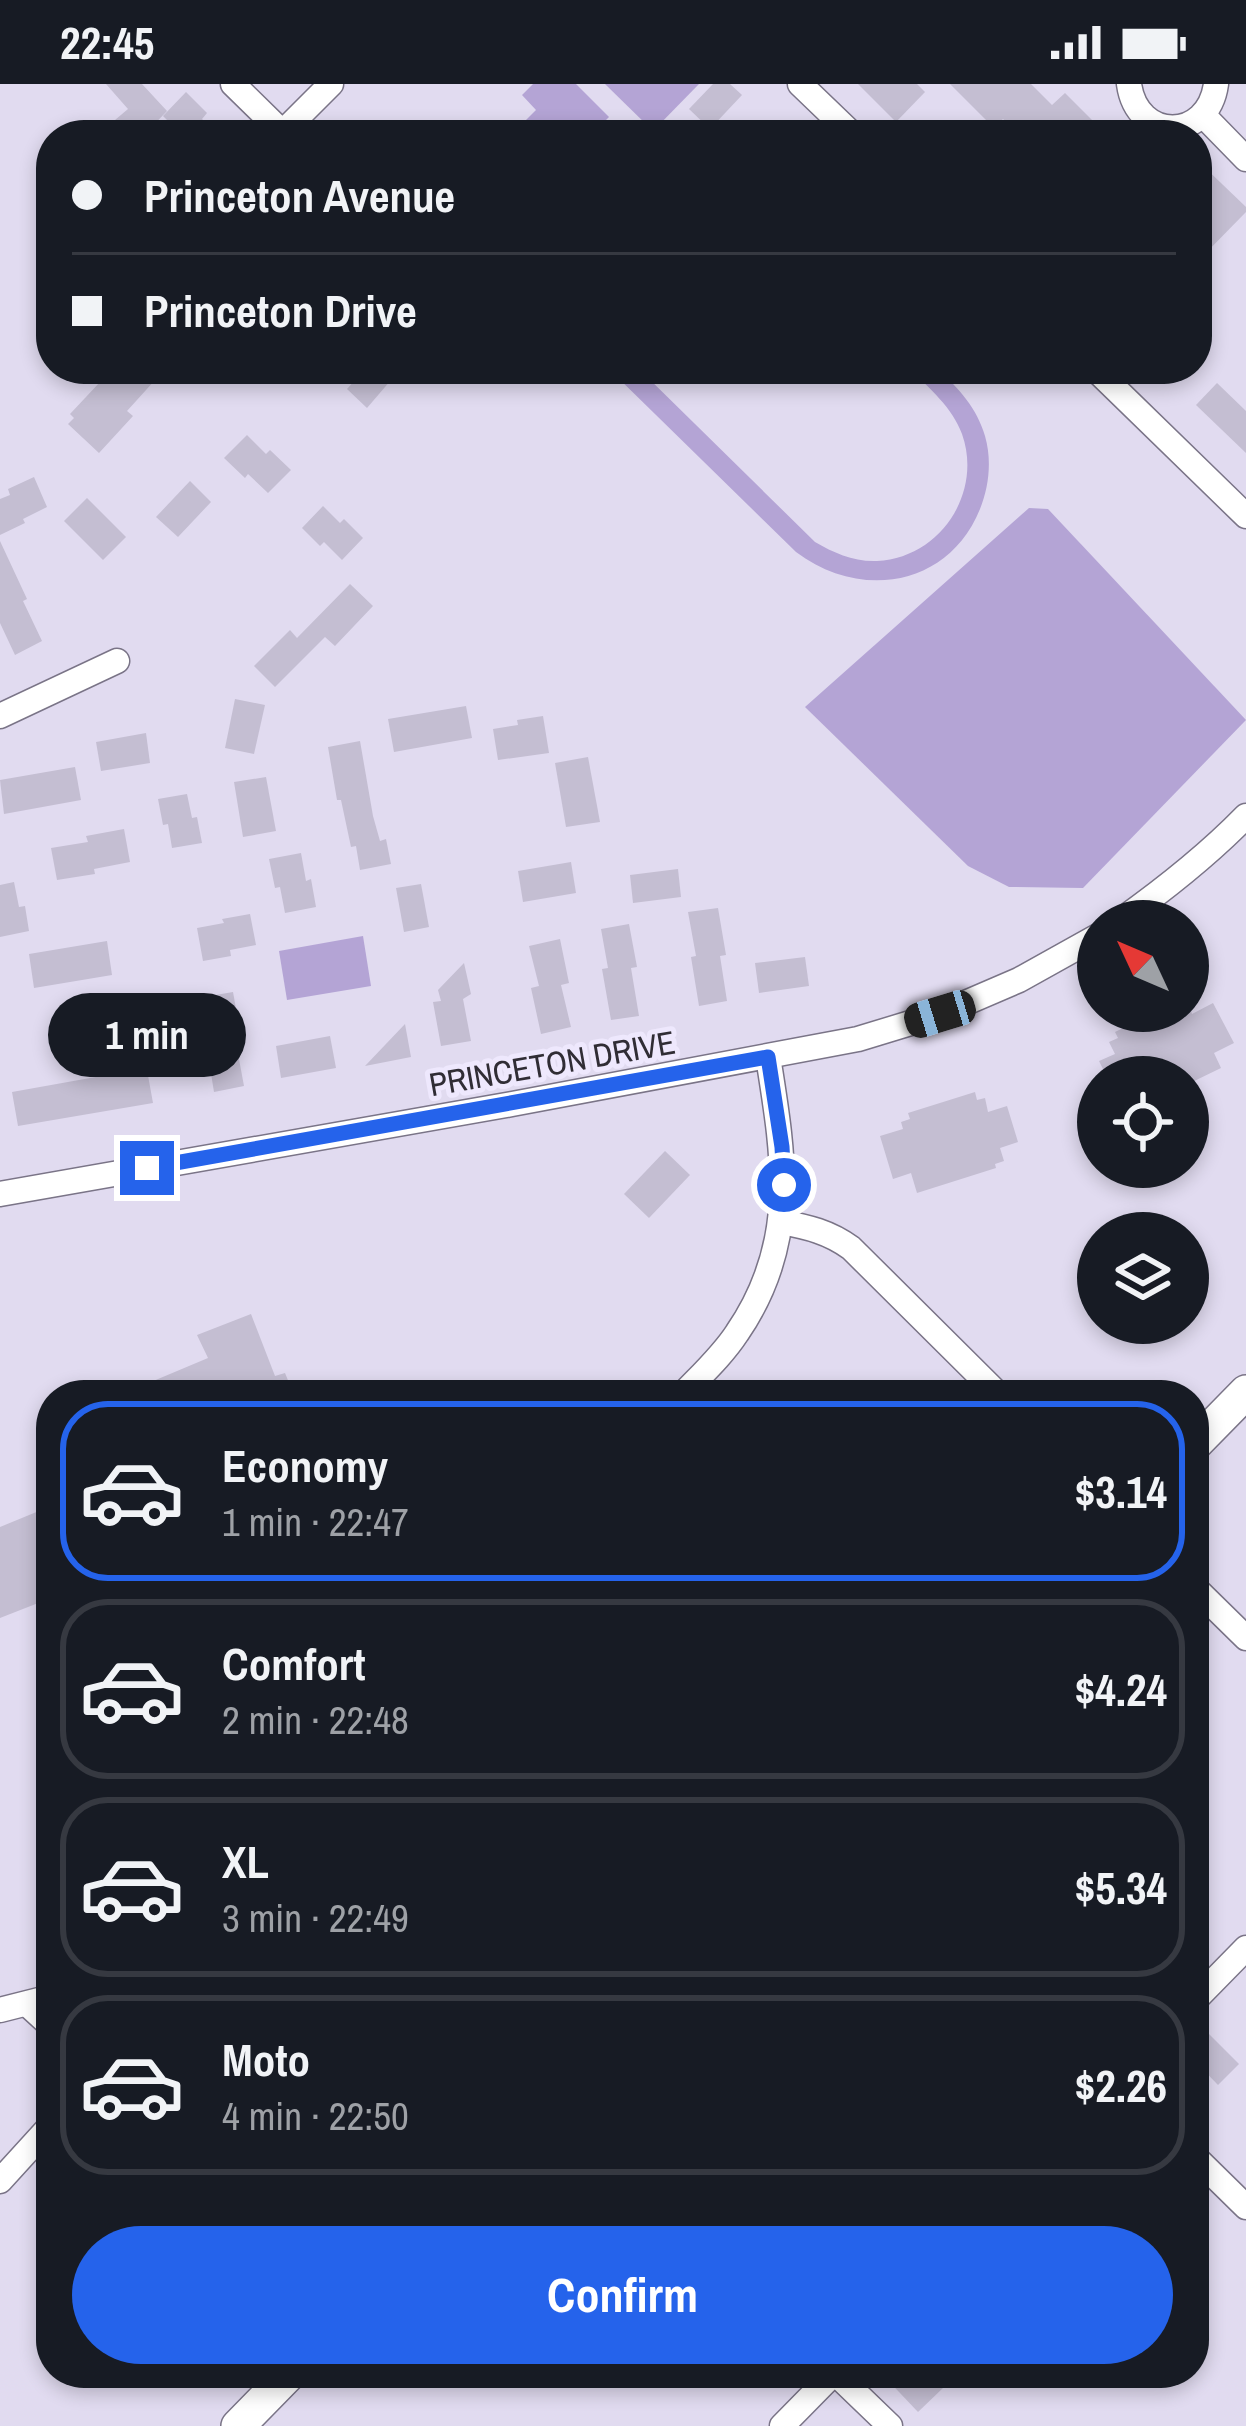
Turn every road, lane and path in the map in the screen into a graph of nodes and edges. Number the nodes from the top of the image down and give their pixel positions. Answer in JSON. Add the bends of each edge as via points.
{"nodes":[{"id":1,"x":233,"y":84,"type":"edge"},
{"id":2,"x":331,"y":84,"type":"edge"},
{"id":3,"x":800,"y":84,"type":"edge"},
{"id":4,"x":1129,"y":84,"type":"edge"},
{"id":5,"x":1216,"y":84,"type":"edge"},
{"id":6,"x":1203,"y":115,"type":"junction"},
{"id":7,"x":269,"y":120,"type":"edge"},
{"id":8,"x":296,"y":120,"type":"edge"},
{"id":9,"x":837,"y":120,"type":"edge"},
{"id":10,"x":1149,"y":120,"type":"edge"},
{"id":11,"x":1197,"y":120,"type":"edge"},
{"id":12,"x":1208,"y":120,"type":"edge"},
{"id":13,"x":1212,"y":124,"type":"edge"},
{"id":14,"x":1246,"y":158,"type":"edge"},
{"id":15,"x":1110,"y":384,"type":"edge"},
{"id":16,"x":1246,"y":516,"type":"edge"},
{"id":17,"x":117,"y":661,"type":"dead end"},
{"id":18,"x":0,"y":716,"type":"edge"},
{"id":19,"x":1246,"y":816,"type":"edge"},
{"id":20,"x":1150,"y":900,"type":"edge"},
{"id":21,"x":1077,"y":948,"type":"edge"},
{"id":22,"x":768,"y":1057,"type":"junction"},
{"id":23,"x":0,"y":1194,"type":"edge"},
{"id":24,"x":781,"y":1222,"type":"junction"},
{"id":25,"x":695,"y":1380,"type":"edge"},
{"id":26,"x":984,"y":1380,"type":"edge"},
{"id":27,"x":1246,"y":1392,"type":"edge"},
{"id":28,"x":1209,"y":1430,"type":"edge"},
{"id":29,"x":1209,"y":1602,"type":"edge"},
{"id":30,"x":1246,"y":1638,"type":"edge"},
{"id":31,"x":1246,"y":1948,"type":"edge"},
{"id":32,"x":1209,"y":1986,"type":"edge"},
{"id":33,"x":36,"y":2002,"type":"edge"},
{"id":34,"x":0,"y":2010,"type":"edge"},
{"id":35,"x":36,"y":2141,"type":"edge"},
{"id":36,"x":1209,"y":2170,"type":"edge"},
{"id":37,"x":0,"y":2181,"type":"edge"},
{"id":38,"x":1246,"y":2206,"type":"edge"},
{"id":39,"x":275,"y":2388,"type":"edge"},
{"id":40,"x":820,"y":2388,"type":"edge"},
{"id":41,"x":851,"y":2388,"type":"edge"},
{"id":42,"x":238,"y":2426,"type":"edge"},
{"id":43,"x":782,"y":2426,"type":"edge"},
{"id":44,"x":890,"y":2426,"type":"edge"}],
"edges":[{"from":1,"to":7,"type":"street"},
{"from":2,"to":8,"type":"street"},
{"from":3,"to":9,"type":"street"},
{"from":4,"to":10,"type":"street"},
{"from":5,"to":6,"type":"street"},
{"from":6,"to":11,"type":"street"},
{"from":6,"to":12,"type":"street"},
{"from":13,"to":14,"type":"street"},
{"from":15,"to":16,"type":"street"},
{"from":17,"to":18,"type":"street"},
{"from":19,"to":20,"type":"street"},
{"from":21,"to":22,"type":"street","name":"PRINCETON DRIVE","via":[[940,1014]]},
{"from":22,"to":23,"type":"street","name":"PRINCETON DRIVE"},
{"from":22,"to":24,"type":"street","via":[[782,1147]]},
{"from":24,"to":25,"type":"street","via":[[756,1300]]},
{"from":24,"to":26,"type":"street","via":[[851,1248]]},
{"from":27,"to":28,"type":"street"},
{"from":29,"to":30,"type":"street"},
{"from":31,"to":32,"type":"street"},
{"from":33,"to":34,"type":"street"},
{"from":35,"to":37,"type":"street"},
{"from":36,"to":38,"type":"street"},
{"from":39,"to":42,"type":"street"},
{"from":40,"to":43,"type":"street"},
{"from":41,"to":44,"type":"street"}]}
